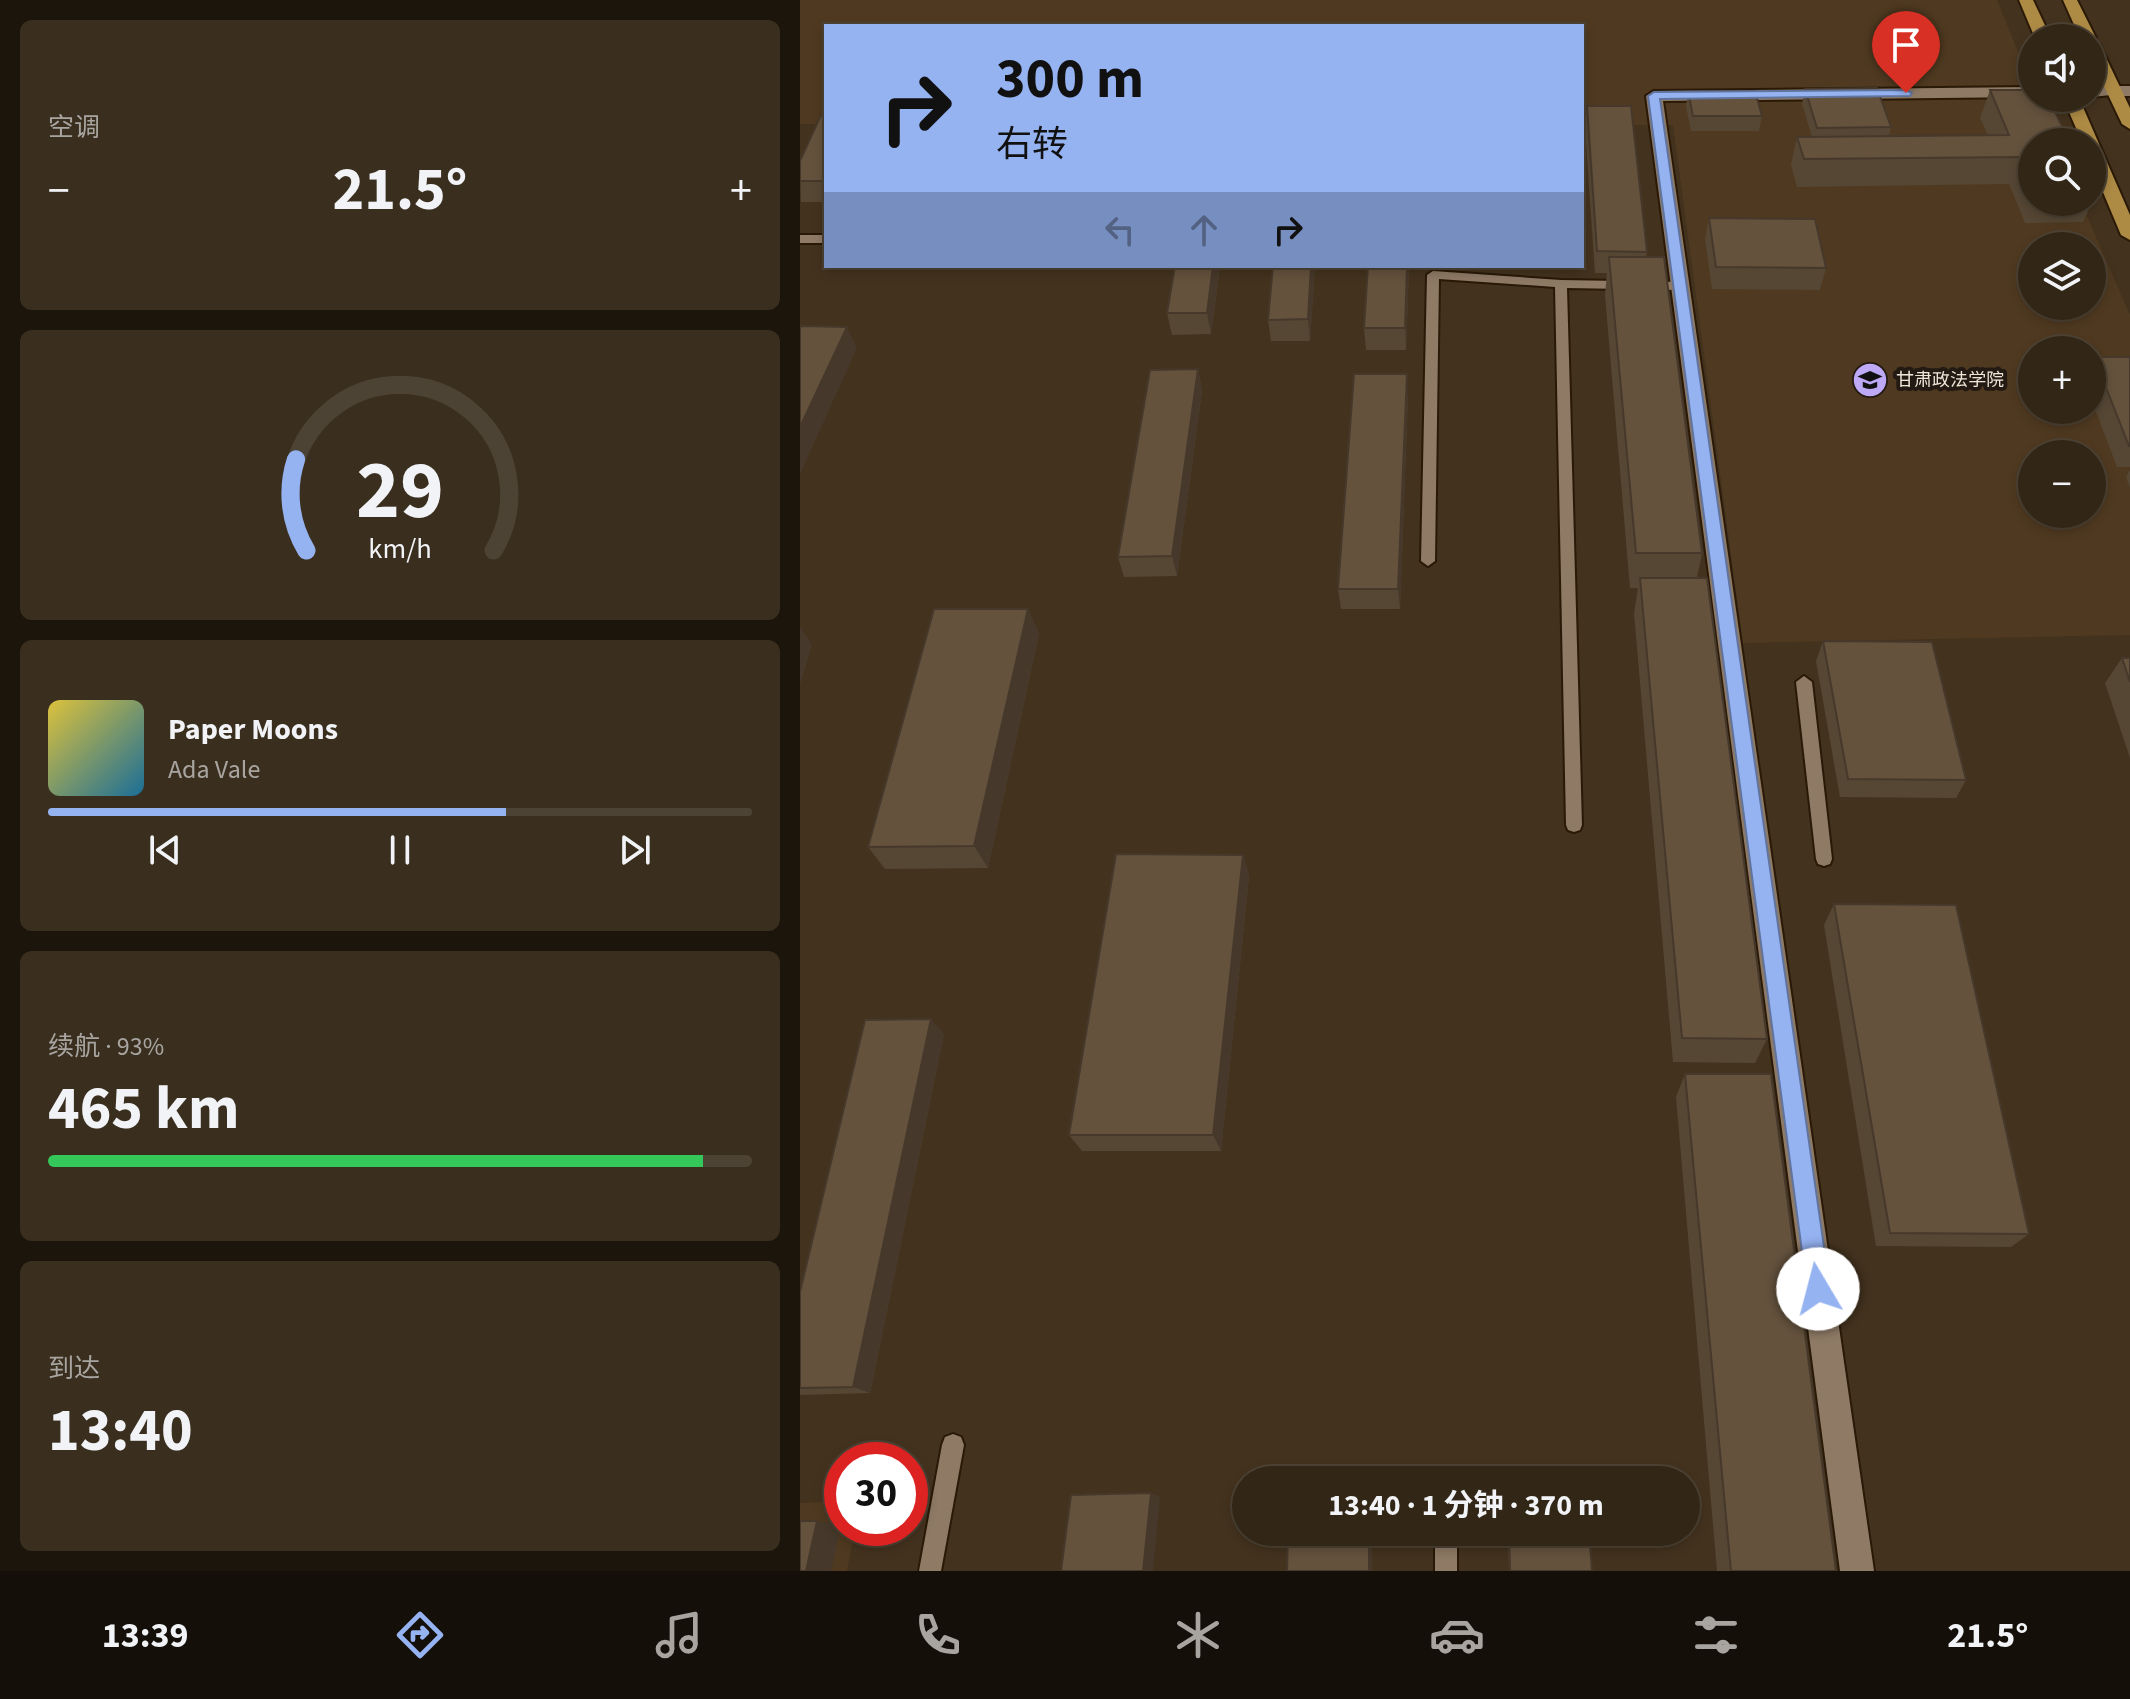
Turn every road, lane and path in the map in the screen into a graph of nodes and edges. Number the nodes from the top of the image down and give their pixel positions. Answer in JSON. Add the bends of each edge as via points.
{"nodes":[{"id":1,"x":2026,"y":0,"type":"edge"},
{"id":2,"x":2070,"y":0,"type":"edge"},
{"id":3,"x":2037,"y":24,"type":"edge"},
{"id":4,"x":2081,"y":24,"type":"edge"},
{"id":5,"x":2106,"y":66,"type":"edge"},
{"id":6,"x":2122,"y":91,"type":"edge"},
{"id":7,"x":2018,"y":92,"type":"edge"},
{"id":8,"x":2130,"y":124,"type":"edge"},
{"id":9,"x":2106,"y":180,"type":"edge"},
{"id":10,"x":2130,"y":235,"type":"edge"},
{"id":11,"x":800,"y":239,"type":"edge"},
{"id":12,"x":824,"y":239,"type":"edge"},
{"id":13,"x":1561,"y":284,"type":"junction"},
{"id":14,"x":1680,"y":286,"type":"junction"},
{"id":15,"x":1428,"y":561,"type":"dead end"},
{"id":16,"x":1804,"y":682,"type":"dead end"},
{"id":17,"x":1574,"y":825,"type":"dead end"},
{"id":18,"x":1824,"y":859,"type":"dead end"},
{"id":19,"x":953,"y":1445,"type":"dead end"},
{"id":20,"x":1446,"y":1546,"type":"edge"},
{"id":21,"x":930,"y":1571,"type":"edge"},
{"id":22,"x":1446,"y":1571,"type":"edge"},
{"id":23,"x":1857,"y":1571,"type":"edge"}],
"edges":[{"from":1,"to":3,"type":"main road"},
{"from":2,"to":4,"type":"main road"},
{"from":5,"to":6,"type":"main road"},
{"from":6,"to":8,"type":"main road"},
{"from":7,"to":14,"type":"street","via":[[1654,96]]},
{"from":9,"to":10,"type":"main road"},
{"from":11,"to":12,"type":"lane"},
{"from":13,"to":14,"type":"lane"},
{"from":13,"to":15,"type":"lane","via":[[1433,275]]},
{"from":13,"to":17,"type":"lane"},
{"from":14,"to":23,"type":"street"},
{"from":16,"to":18,"type":"lane"},
{"from":19,"to":21,"type":"lane"},
{"from":20,"to":22,"type":"lane"}]}
